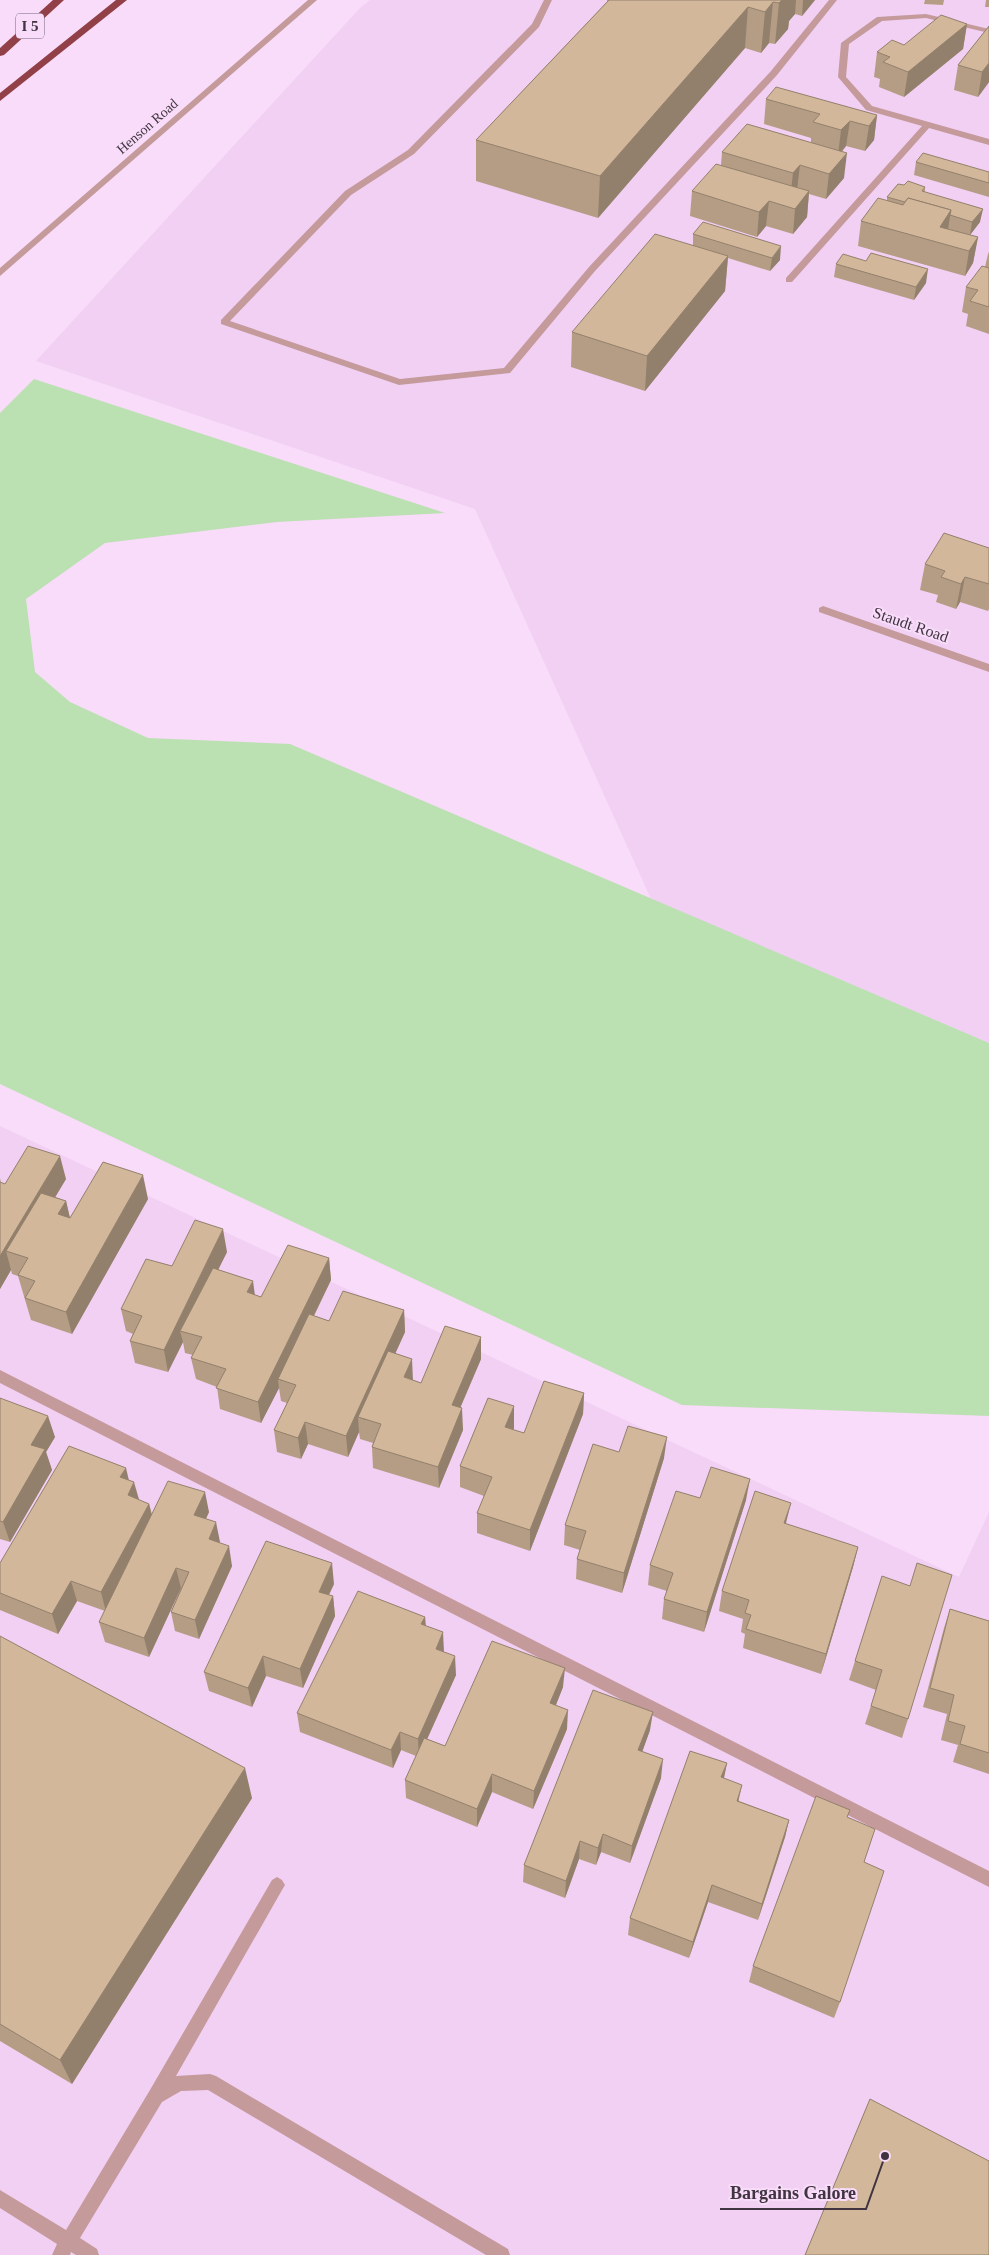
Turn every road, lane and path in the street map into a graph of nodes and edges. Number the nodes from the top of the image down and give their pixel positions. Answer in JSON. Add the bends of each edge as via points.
{"nodes":[{"id":1,"x":59,"y":0,"type":"edge"},
{"id":2,"x":122,"y":0,"type":"edge"},
{"id":3,"x":313,"y":0,"type":"edge"},
{"id":4,"x":548,"y":0,"type":"edge"},
{"id":5,"x":833,"y":0,"type":"edge"},
{"id":6,"x":989,"y":32,"type":"edge"},
{"id":7,"x":0,"y":53,"type":"edge"},
{"id":8,"x":0,"y":98,"type":"edge"},
{"id":9,"x":928,"y":124,"type":"junction"},
{"id":10,"x":989,"y":142,"type":"edge"},
{"id":11,"x":0,"y":273,"type":"edge"},
{"id":12,"x":789,"y":280,"type":"dead end"},
{"id":13,"x":823,"y":610,"type":"dead end"},
{"id":14,"x":989,"y":668,"type":"edge"},
{"id":15,"x":0,"y":1376,"type":"edge"},
{"id":16,"x":989,"y":1879,"type":"edge"},
{"id":17,"x":277,"y":1886,"type":"dead end"},
{"id":18,"x":156,"y":2096,"type":"junction"},
{"id":19,"x":0,"y":2198,"type":"edge"},
{"id":20,"x":64,"y":2248,"type":"edge"},
{"id":21,"x":91,"y":2255,"type":"edge"},
{"id":22,"x":502,"y":2255,"type":"edge"}],
"edges":[{"from":1,"to":7,"type":"highway","number":"I 5"},
{"from":2,"to":8,"type":"highway"},
{"from":3,"to":11,"type":"street","name":"Henson Road"},
{"from":4,"to":5,"type":"street","via":[[536,25],[411,152],[348,193],[224,322],[399,382],[506,371],[592,269],[774,72]]},
{"from":6,"to":9,"type":"street","via":[[926,16],[880,19],[845,43],[842,77],[869,108]]},
{"from":9,"to":10,"type":"street"},
{"from":9,"to":12,"type":"street"},
{"from":13,"to":14,"type":"street","name":"Staudt Road"},
{"from":15,"to":16,"type":"street"},
{"from":17,"to":18,"type":"street"},
{"from":18,"to":20,"type":"street"},
{"from":18,"to":22,"type":"street","via":[[179,2083],[210,2082]]},
{"from":19,"to":20,"type":"street"},
{"from":20,"to":21,"type":"street"}]}
